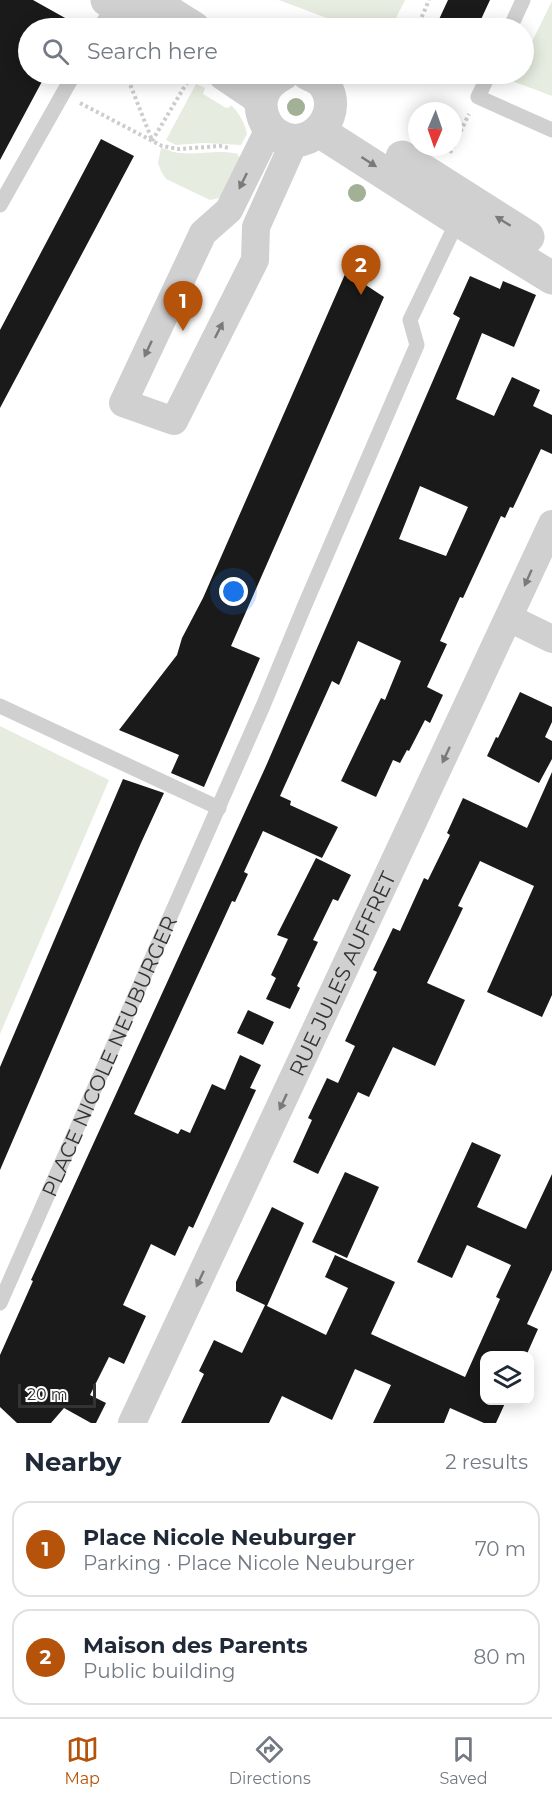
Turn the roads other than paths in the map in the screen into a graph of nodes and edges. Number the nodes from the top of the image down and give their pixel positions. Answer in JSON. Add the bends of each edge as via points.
{"nodes":[{"id":1,"x":150,"y":0,"type":"edge"},
{"id":2,"x":523,"y":0,"type":"edge"},
{"id":3,"x":107,"y":11,"type":"edge"},
{"id":4,"x":126,"y":18,"type":"edge"},
{"id":5,"x":178,"y":18,"type":"edge"},
{"id":6,"x":515,"y":18,"type":"edge"},
{"id":7,"x":68,"y":84,"type":"edge"},
{"id":8,"x":240,"y":84,"type":"edge"},
{"id":9,"x":322,"y":84,"type":"edge"},
{"id":10,"x":484,"y":84,"type":"edge"},
{"id":11,"x":283,"y":110,"type":"edge"},
{"id":12,"x":552,"y":130,"type":"edge"},
{"id":13,"x":0,"y":205,"type":"edge"},
{"id":14,"x":458,"y":220,"type":"junction"},
{"id":15,"x":552,"y":253,"type":"edge"},
{"id":16,"x":552,"y":278,"type":"edge"},
{"id":17,"x":552,"y":525,"type":"edge"},
{"id":18,"x":510,"y":618,"type":"junction"},
{"id":19,"x":552,"y":639,"type":"edge"},
{"id":20,"x":0,"y":706,"type":"edge"},
{"id":21,"x":219,"y":808,"type":"junction"},
{"id":22,"x":0,"y":1303,"type":"edge"},
{"id":23,"x":132,"y":1423,"type":"edge"}],
"edges":[{"from":1,"to":5,"type":"street"},
{"from":2,"to":6,"type":"lane"},
{"from":3,"to":4,"type":"street"},
{"from":7,"to":13,"type":"lane"},
{"from":8,"to":11,"type":"street"},
{"from":9,"to":11,"type":"street","via":[[329,95]]},
{"from":10,"to":12,"type":"lane","via":[[478,97]]},
{"from":11,"to":11,"type":"street","one_way":true,"via":[[229,210],[202,233],[123,403],[174,421],[255,260],[256,228]]},
{"from":11,"to":14,"type":"street","one_way":true},
{"from":15,"to":11,"type":"street","one_way":true,"via":[[438,179]]},
{"from":14,"to":16,"type":"street"},
{"from":14,"to":21,"type":"lane","name":"PLACE NICOLE NEUBURGER","via":[[410,320],[417,345]]},
{"from":17,"to":18,"type":"street","name":"RUE JULES AUFFRET","one_way":true},
{"from":18,"to":19,"type":"street"},
{"from":18,"to":23,"type":"street","name":"RUE JULES AUFFRET","one_way":true},
{"from":20,"to":21,"type":"lane"},
{"from":21,"to":22,"type":"lane","name":"PLACE NICOLE NEUBURGER"}]}
